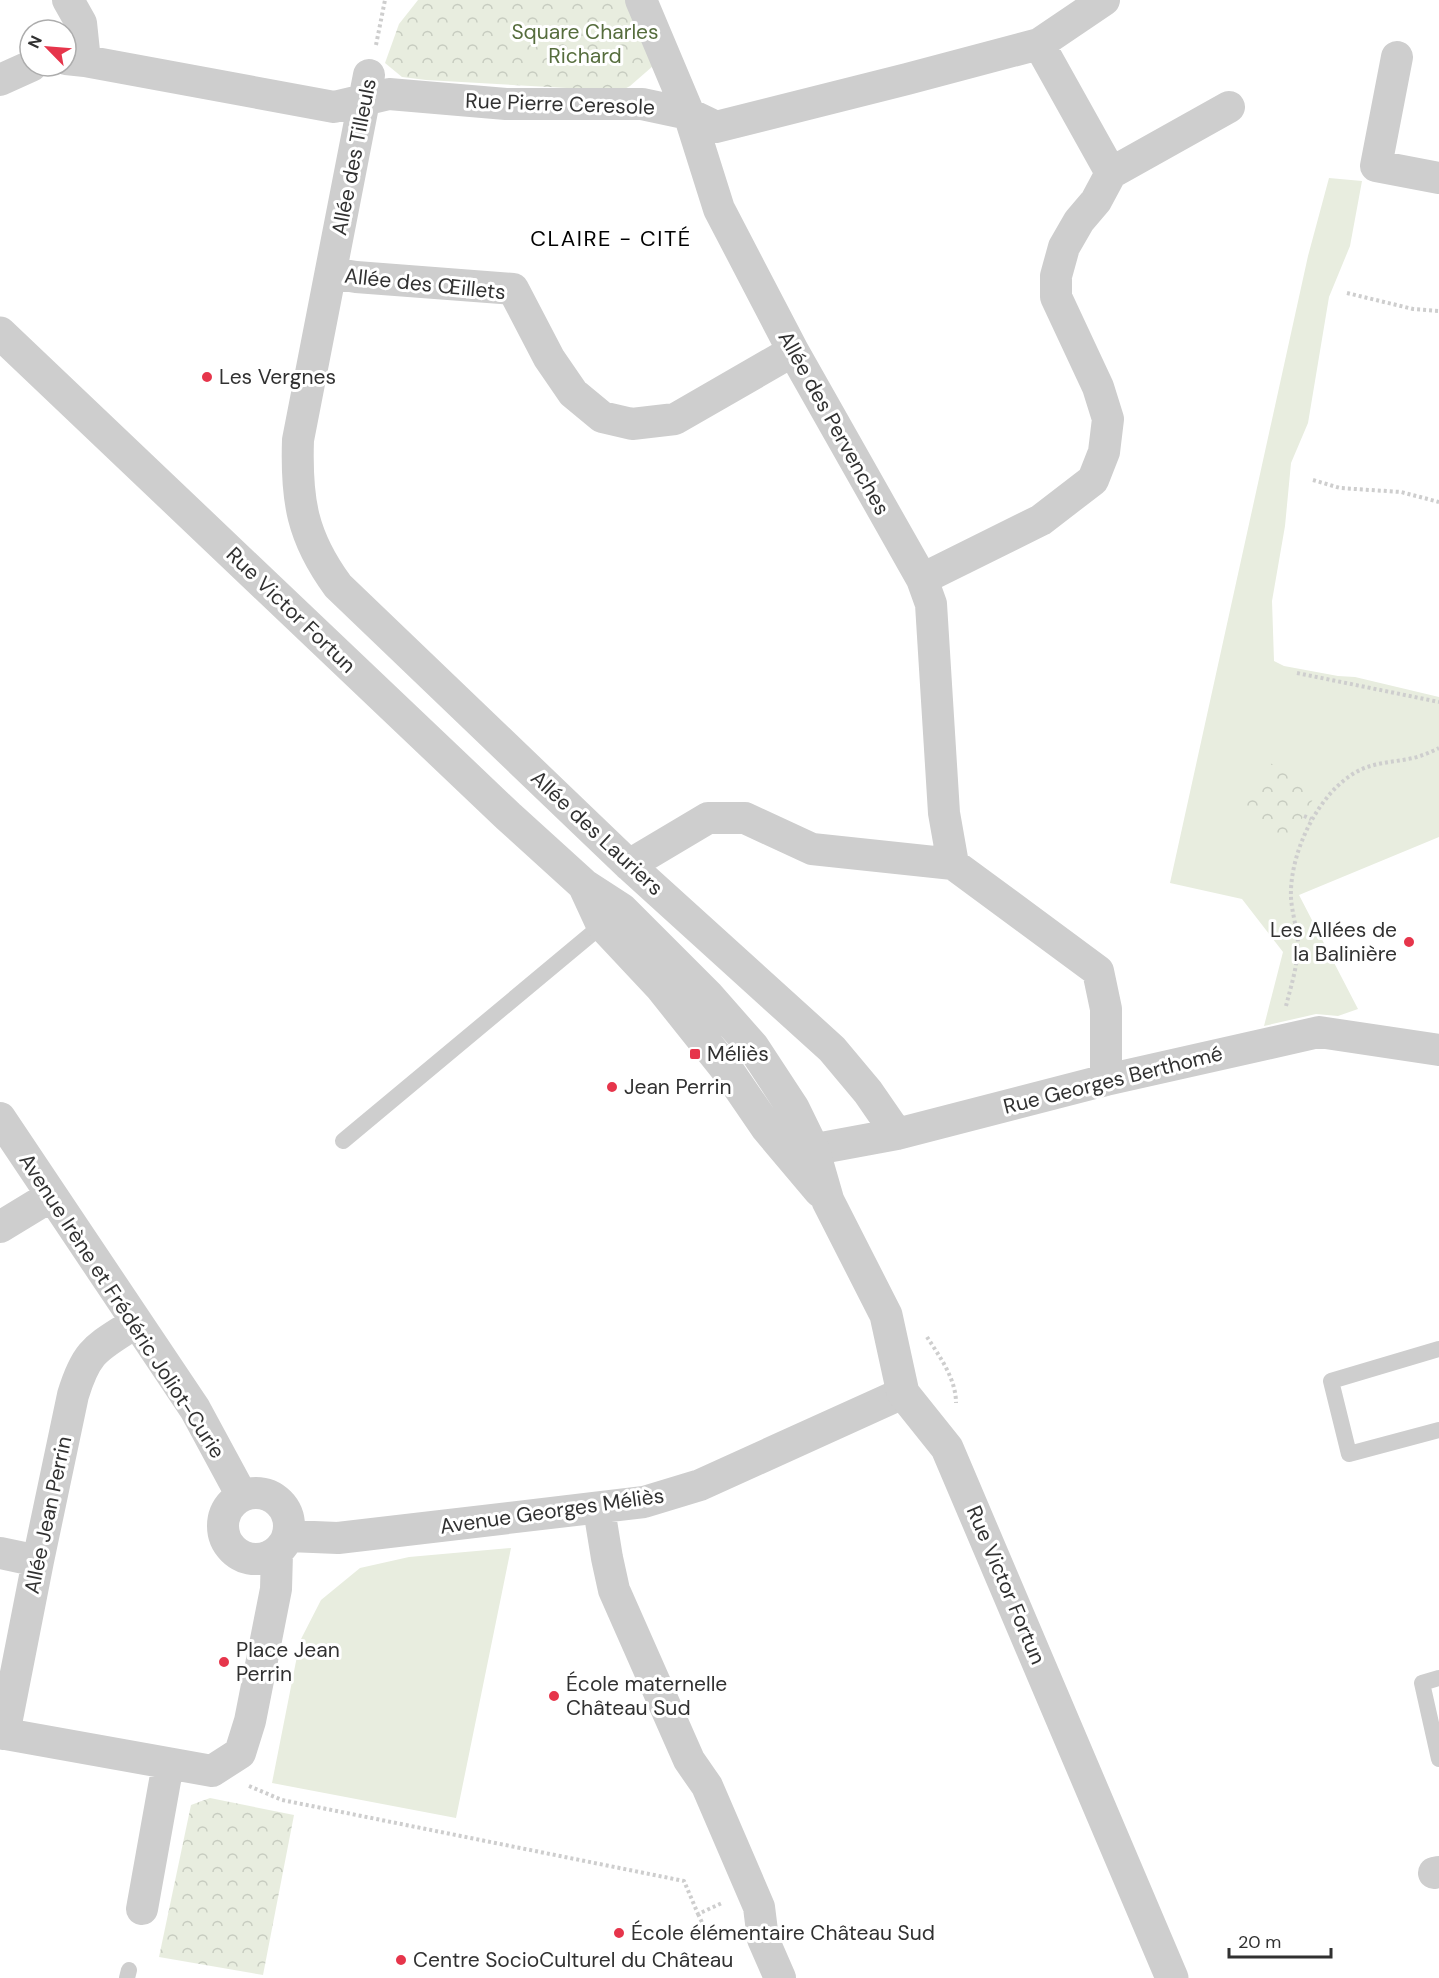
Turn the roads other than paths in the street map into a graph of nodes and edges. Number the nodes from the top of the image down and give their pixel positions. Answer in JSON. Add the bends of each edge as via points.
{"nodes":[{"id":1,"x":68,"y":0,"type":"edge"},
{"id":2,"x":640,"y":0,"type":"edge"},
{"id":3,"x":1104,"y":0,"type":"edge"},
{"id":4,"x":78,"y":18,"type":"edge"},
{"id":5,"x":78,"y":18,"type":"edge"},
{"id":6,"x":1039,"y":44,"type":"junction"},
{"id":7,"x":78,"y":46,"type":"edge"},
{"id":8,"x":1397,"y":57,"type":"dead end"},
{"id":9,"x":78,"y":60,"type":"edge"},
{"id":10,"x":18,"y":72,"type":"edge"},
{"id":11,"x":0,"y":80,"type":"edge"},
{"id":12,"x":366,"y":87,"type":"junction"},
{"id":13,"x":1229,"y":106,"type":"dead end"},
{"id":14,"x":689,"y":114,"type":"junction"},
{"id":15,"x":1112,"y":173,"type":"junction"},
{"id":16,"x":1439,"y":178,"type":"edge"},
{"id":17,"x":332,"y":273,"type":"junction"},
{"id":18,"x":0,"y":333,"type":"edge"},
{"id":19,"x":793,"y":351,"type":"junction"},
{"id":20,"x":305,"y":526,"type":"joint"},
{"id":21,"x":922,"y":579,"type":"junction"},
{"id":22,"x":953,"y":864,"type":"junction"},
{"id":23,"x":629,"y":866,"type":"junction"},
{"id":24,"x":612,"y":917,"type":"junction"},
{"id":25,"x":1439,"y":1050,"type":"edge"},
{"id":26,"x":1106,"y":1080,"type":"junction"},
{"id":27,"x":0,"y":1118,"type":"edge"},
{"id":28,"x":897,"y":1134,"type":"junction"},
{"id":29,"x":343,"y":1141,"type":"dead end"},
{"id":30,"x":801,"y":1152,"type":"junction"},
{"id":31,"x":51,"y":1196,"type":"junction"},
{"id":32,"x":0,"y":1227,"type":"edge"},
{"id":33,"x":135,"y":1323,"type":"junction"},
{"id":34,"x":1439,"y":1349,"type":"edge"},
{"id":35,"x":903,"y":1393,"type":"junction"},
{"id":36,"x":1439,"y":1430,"type":"edge"},
{"id":37,"x":242,"y":1496,"type":"junction"},
{"id":38,"x":598,"y":1509,"type":"junction"},
{"id":39,"x":283,"y":1544,"type":"junction"},
{"id":40,"x":0,"y":1553,"type":"edge"},
{"id":41,"x":38,"y":1561,"type":"junction"},
{"id":42,"x":1439,"y":1678,"type":"edge"},
{"id":43,"x":2,"y":1734,"type":"edge"},
{"id":44,"x":1439,"y":1759,"type":"edge"},
{"id":45,"x":168,"y":1764,"type":"junction"},
{"id":46,"x":142,"y":1909,"type":"dead end"},
{"id":47,"x":780,"y":1978,"type":"edge"},
{"id":48,"x":1172,"y":1978,"type":"edge"}],
"edges":[{"from":1,"to":5,"type":"street"},
{"from":2,"to":14,"type":"street","name":"Allée des Pervenches"},
{"from":3,"to":6,"type":"street","name":"Rue Pierre Ceresole"},
{"from":4,"to":7,"type":"street"},
{"from":6,"to":14,"type":"street","name":"Rue Pierre Ceresole","via":[[716,126]]},
{"from":6,"to":15,"type":"street"},
{"from":8,"to":16,"type":"street","via":[[1376,166]]},
{"from":9,"to":12,"type":"street","name":"Rue Pierre Ceresole","via":[[333,107]]},
{"from":10,"to":11,"type":"street"},
{"from":12,"to":14,"type":"street","name":"Rue Pierre Ceresole","via":[[389,94],[506,104],[642,104]]},
{"from":12,"to":17,"type":"street","name":"Allée des Tilleuls"},
{"from":13,"to":15,"type":"street"},
{"from":14,"to":19,"type":"street","name":"Allée des Pervenches","via":[[719,209]]},
{"from":15,"to":21,"type":"street","via":[[1064,247],[1056,276],[1056,297],[1098,387],[1108,419],[1104,452],[1093,480],[1041,520]]},
{"from":17,"to":19,"type":"street","name":"Allée des Œillets","via":[[513,289],[549,358],[573,393],[602,417],[632,424],[675,419]]},
{"from":17,"to":20,"type":"street","name":"Allée des Tilleuls","via":[[298,440]]},
{"from":18,"to":24,"type":"street","name":"Rue Victor Fortun","via":[[584,885]]},
{"from":19,"to":21,"type":"street","name":"Allée des Pervenches"},
{"from":20,"to":23,"type":"street","name":"Allée des Lauriers","via":[[314,549],[338,586]]},
{"from":21,"to":22,"type":"street","name":"Allée des Pervenches","via":[[931,604],[944,813]]},
{"from":22,"to":23,"type":"street","via":[[812,849],[745,818],[708,818]]},
{"from":22,"to":26,"type":"street","via":[[1098,971],[1106,1009]]},
{"from":23,"to":28,"type":"street","name":"Allée des Lauriers","via":[[832,1049]]},
{"from":24,"to":29,"type":"lane"},
{"from":24,"to":30,"type":"street","name":"Rue Victor Fortun","via":[[767,1128]]},
{"from":25,"to":26,"type":"street","name":"Rue Georges Berthomé","via":[[1318,1032]]},
{"from":26,"to":28,"type":"street","name":"Rue Georges Berthomé"},
{"from":27,"to":31,"type":"street","name":"Avenue Irène et Frédéric Joliot-Curie"},
{"from":28,"to":30,"type":"street","name":"Rue Georges Berthomé"},
{"from":30,"to":35,"type":"street","name":"Rue Victor Fortun","via":[[886,1315]]},
{"from":31,"to":32,"type":"street"},
{"from":31,"to":33,"type":"street","name":"Avenue Irène et Frédéric Joliot-Curie"},
{"from":33,"to":37,"type":"street","name":"Avenue Irène et Frédéric Joliot-Curie","via":[[195,1409]]},
{"from":33,"to":41,"type":"street","name":"Allée Jean Perrin","via":[[95,1349],[79,1374]]},
{"from":34,"to":36,"type":"lane","via":[[1331,1381],[1349,1454]]},
{"from":35,"to":38,"type":"street","name":"Avenue Georges Méliès","via":[[700,1485],[644,1502]]},
{"from":35,"to":48,"type":"street","name":"Rue Victor Fortun","via":[[947,1448]]},
{"from":37,"to":39,"type":"street","via":[[261,1493],[276,1499],[288,1515]]},
{"from":37,"to":39,"type":"street","via":[[230,1506],[223,1521],[226,1541],[233,1551],[261,1560]]},
{"from":38,"to":39,"type":"street","name":"Avenue Georges Méliès"},
{"from":38,"to":47,"type":"street","via":[[614,1590],[623,1614],[689,1760],[707,1786],[759,1907],[764,1939]]},
{"from":39,"to":45,"type":"street","via":[[250,1721],[240,1754],[212,1771]]},
{"from":40,"to":41,"type":"street"},
{"from":41,"to":43,"type":"street","name":"Allée Jean Perrin"},
{"from":42,"to":44,"type":"lane","via":[[1422,1683]]},
{"from":43,"to":45,"type":"street"},
{"from":45,"to":46,"type":"street"}]}
